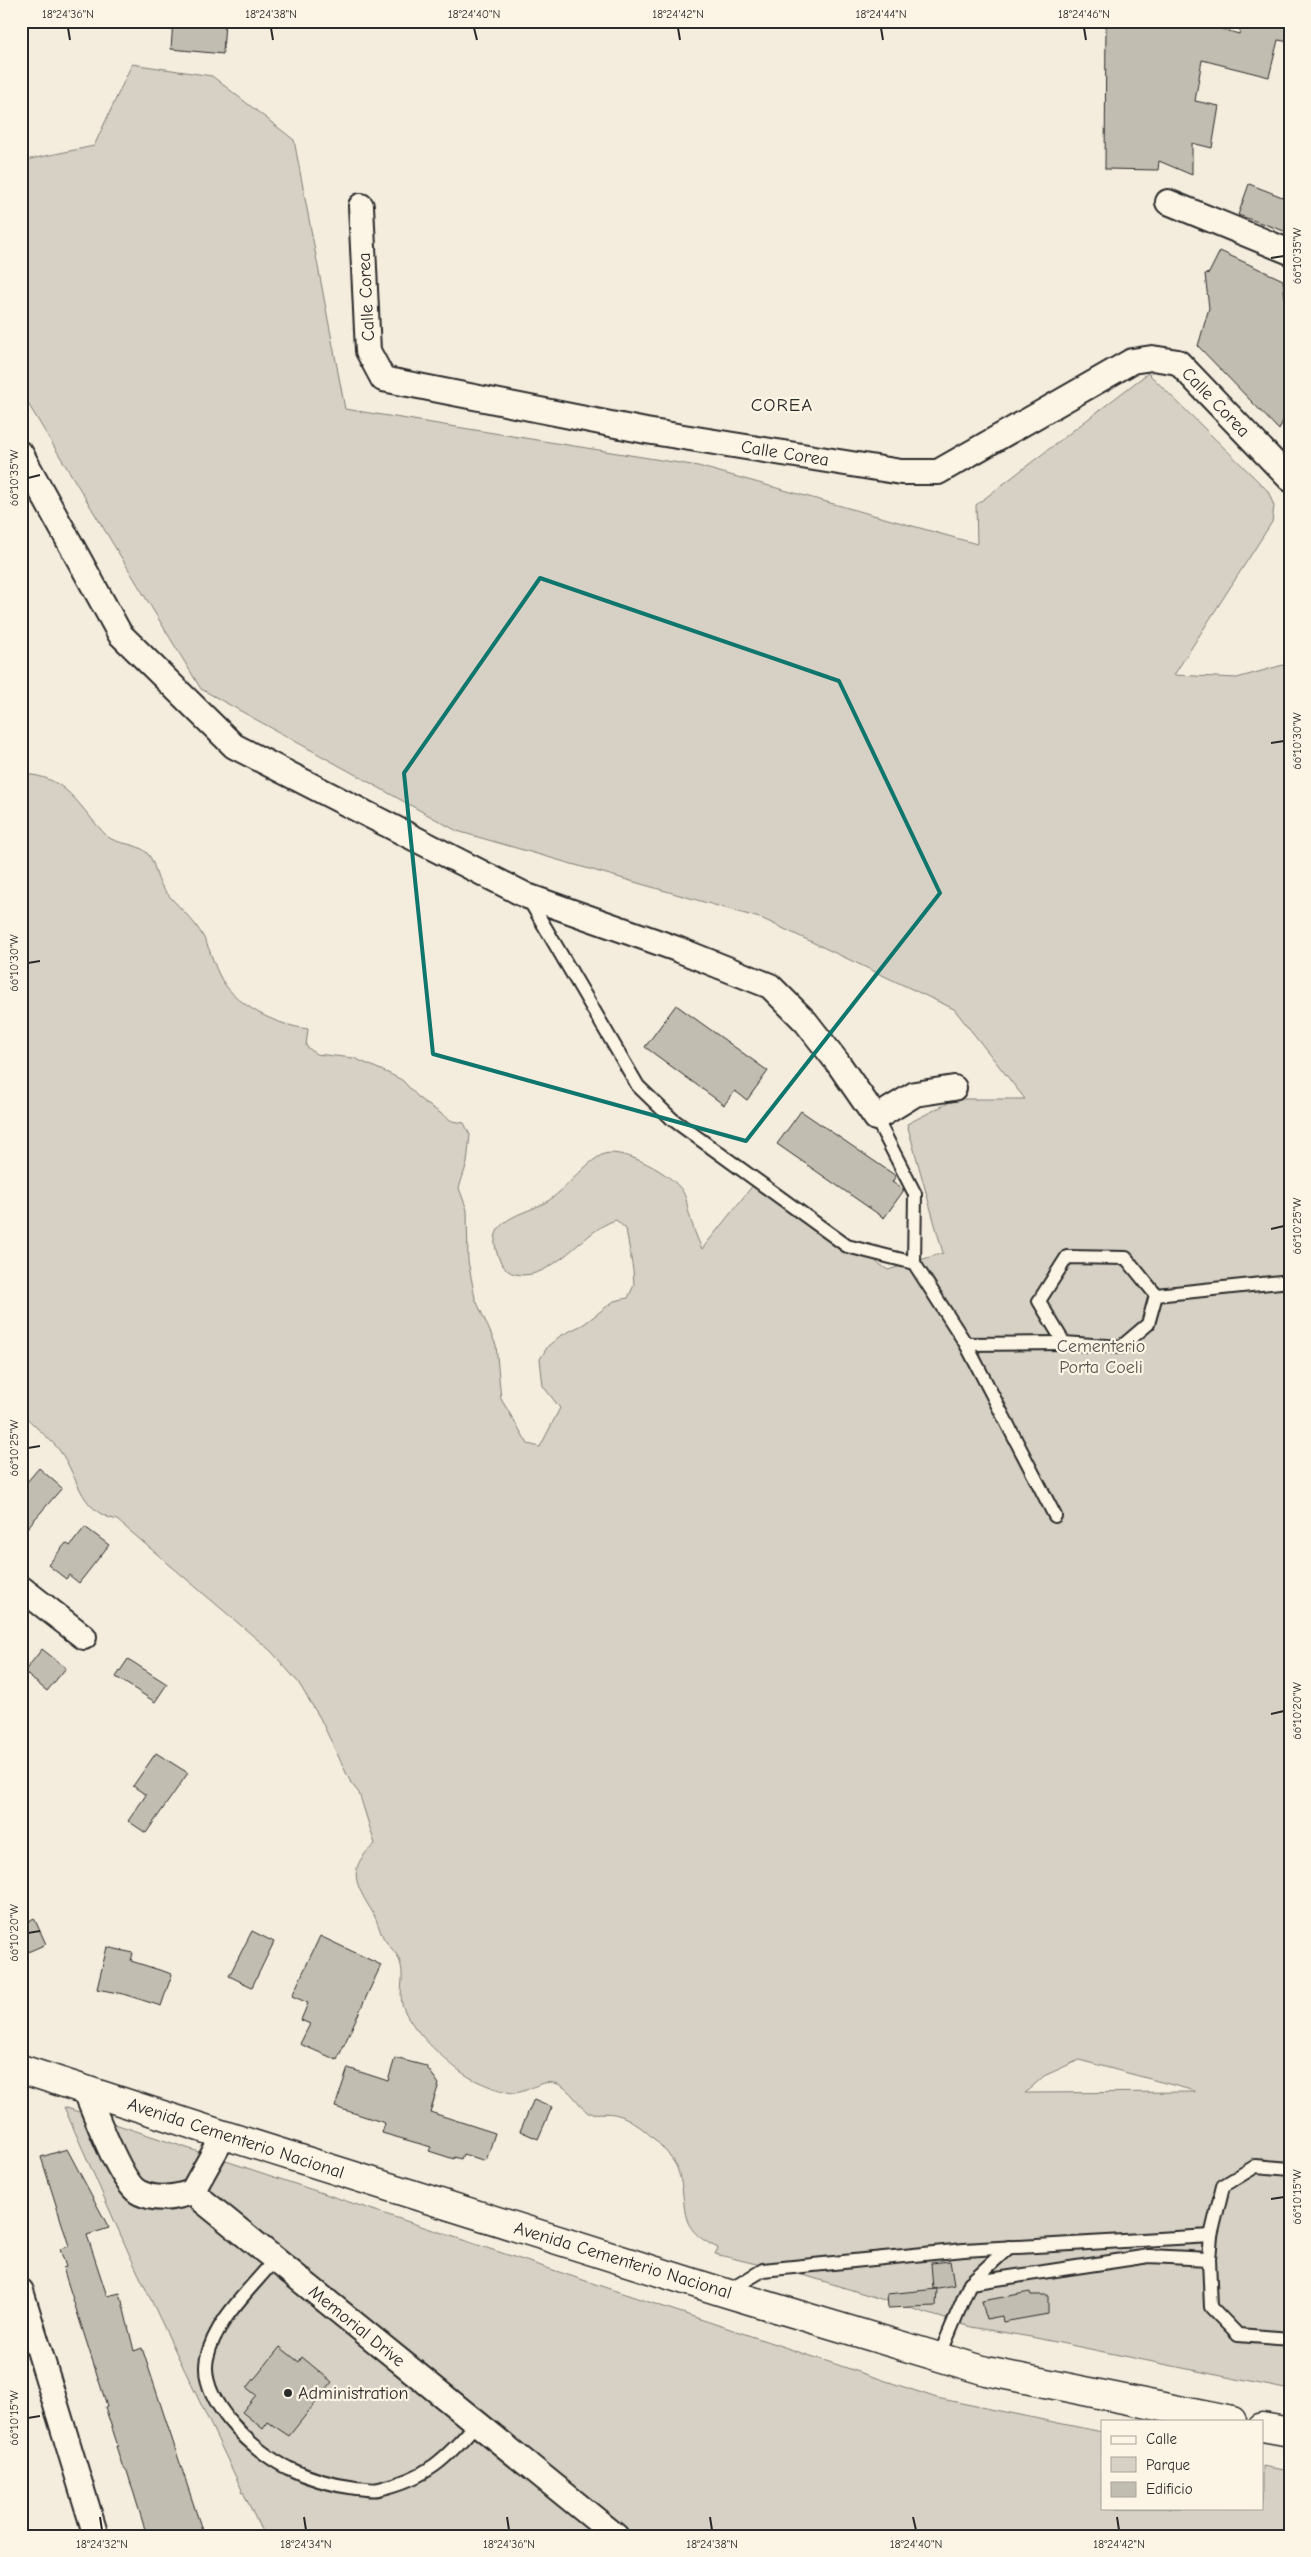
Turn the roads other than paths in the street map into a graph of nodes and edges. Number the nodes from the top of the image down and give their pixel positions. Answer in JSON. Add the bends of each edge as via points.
{"nodes":[{"id":1,"x":1168,"y":202,"type":"dead end"},
{"id":2,"x":361,"y":206,"type":"dead end"},
{"id":3,"x":1290,"y":252,"type":"edge"},
{"id":4,"x":21,"y":454,"type":"edge"},
{"id":5,"x":1290,"y":479,"type":"edge"},
{"id":6,"x":527,"y":896,"type":"junction"},
{"id":7,"x":954,"y":1088,"type":"dead end"},
{"id":8,"x":876,"y":1118,"type":"junction"},
{"id":9,"x":914,"y":1263,"type":"junction"},
{"id":10,"x":1290,"y":1281,"type":"edge"},
{"id":11,"x":1156,"y":1295,"type":"junction"},
{"id":12,"x":1064,"y":1343,"type":"junction"},
{"id":13,"x":966,"y":1344,"type":"junction"},
{"id":14,"x":1056,"y":1516,"type":"dead end"},
{"id":15,"x":21,"y":1588,"type":"edge"},
{"id":16,"x":84,"y":1637,"type":"dead end"},
{"id":17,"x":21,"y":2069,"type":"edge"},
{"id":18,"x":85,"y":2089,"type":"junction"},
{"id":19,"x":224,"y":2135,"type":"junction"},
{"id":20,"x":1290,"y":2168,"type":"edge"},
{"id":21,"x":192,"y":2192,"type":"junction"},
{"id":22,"x":1211,"y":2236,"type":"junction"},
{"id":23,"x":1009,"y":2247,"type":"junction"},
{"id":24,"x":275,"y":2259,"type":"junction"},
{"id":25,"x":1209,"y":2259,"type":"junction"},
{"id":26,"x":970,"y":2283,"type":"junction"},
{"id":27,"x":21,"y":2290,"type":"edge"},
{"id":28,"x":726,"y":2293,"type":"junction"},
{"id":29,"x":1290,"y":2339,"type":"edge"},
{"id":30,"x":938,"y":2357,"type":"junction"},
{"id":31,"x":1227,"y":2420,"type":"edge"},
{"id":32,"x":477,"y":2423,"type":"junction"},
{"id":33,"x":1264,"y":2427,"type":"edge"},
{"id":34,"x":1290,"y":2432,"type":"edge"},
{"id":35,"x":96,"y":2536,"type":"edge"},
{"id":36,"x":616,"y":2536,"type":"edge"}],
"edges":[{"from":1,"to":3,"type":"street"},
{"from":2,"to":5,"type":"street","name":"Calle Corea","via":[[368,351],[383,379],[646,431],[901,472],[938,472],[1132,361],[1152,358],[1178,362]]},
{"from":4,"to":6,"type":"street","via":[[120,634],[234,746]]},
{"from":6,"to":8,"type":"street","via":[[770,986],[817,1036]]},
{"from":6,"to":9,"type":"lane","via":[[638,1086],[672,1119],[847,1246]]},
{"from":7,"to":8,"type":"street","via":[[915,1094]]},
{"from":8,"to":9,"type":"lane","via":[[915,1194]]},
{"from":9,"to":13,"type":"lane"},
{"from":10,"to":11,"type":"lane"},
{"from":11,"to":12,"type":"lane","via":[[1148,1324],[1121,1347]]},
{"from":11,"to":12,"type":"lane","via":[[1126,1258],[1067,1257],[1039,1301]]},
{"from":12,"to":13,"type":"lane"},
{"from":13,"to":14,"type":"lane"},
{"from":15,"to":16,"type":"street"},
{"from":17,"to":18,"type":"street","name":"Avenida Cementerio Nacional"},
{"from":18,"to":19,"type":"street","name":"Avenida Cementerio Nacional"},
{"from":18,"to":21,"type":"street","via":[[123,2176],[138,2193],[175,2198]]},
{"from":19,"to":21,"type":"street"},
{"from":19,"to":28,"type":"street","name":"Avenida Cementerio Nacional"},
{"from":20,"to":22,"type":"lane","via":[[1256,2166],[1223,2186]]},
{"from":21,"to":24,"type":"street","name":"Memorial Drive"},
{"from":22,"to":23,"type":"lane"},
{"from":22,"to":25,"type":"lane"},
{"from":23,"to":26,"type":"lane"},
{"from":23,"to":28,"type":"lane","via":[[763,2270]]},
{"from":24,"to":32,"type":"street","name":"Memorial Drive"},
{"from":24,"to":32,"type":"lane","via":[[217,2330],[206,2360],[210,2390],[224,2414],[248,2441],[287,2468],[332,2485],[377,2490],[424,2474],[451,2453]]},
{"from":25,"to":26,"type":"lane","via":[[1149,2256]]},
{"from":25,"to":29,"type":"lane","via":[[1211,2307],[1238,2335]]},
{"from":26,"to":30,"type":"lane"},
{"from":27,"to":35,"type":"street"},
{"from":28,"to":30,"type":"street","name":"Avenida Cementerio Nacional"},
{"from":30,"to":31,"type":"street","name":"Avenida Cementerio Nacional","via":[[986,2371]]},
{"from":32,"to":36,"type":"street","name":"Memorial Drive"},
{"from":33,"to":34,"type":"street"}]}
